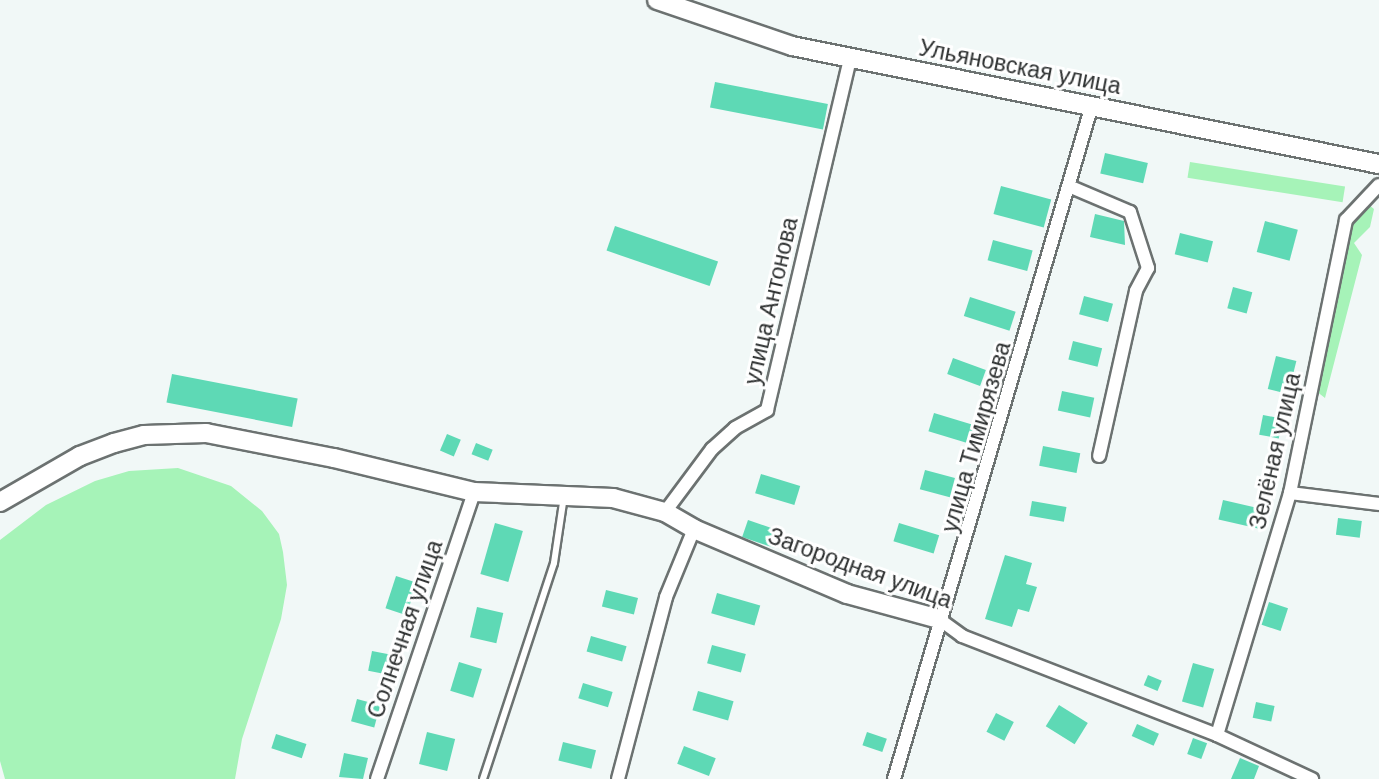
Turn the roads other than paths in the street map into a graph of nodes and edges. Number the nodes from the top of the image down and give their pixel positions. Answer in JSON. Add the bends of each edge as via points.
{"nodes":[{"id":1,"x":657,"y":0,"type":"edge"},
{"id":2,"x":850,"y":59,"type":"junction"},
{"id":3,"x":1092,"y":106,"type":"junction"},
{"id":4,"x":1379,"y":164,"type":"edge"},
{"id":5,"x":1379,"y":185,"type":"edge"},
{"id":6,"x":1071,"y":187,"type":"junction"},
{"id":7,"x":1099,"y":456,"type":"dead end"},
{"id":8,"x":474,"y":492,"type":"junction"},
{"id":9,"x":1290,"y":493,"type":"junction"},
{"id":10,"x":564,"y":494,"type":"junction"},
{"id":11,"x":0,"y":502,"type":"edge"},
{"id":12,"x":1379,"y":504,"type":"edge"},
{"id":13,"x":665,"y":512,"type":"junction"},
{"id":14,"x":694,"y":529,"type":"junction"},
{"id":15,"x":939,"y":619,"type":"junction"},
{"id":16,"x":1217,"y":735,"type":"junction"},
{"id":17,"x":377,"y":779,"type":"edge"},
{"id":18,"x":483,"y":779,"type":"edge"},
{"id":19,"x":618,"y":779,"type":"edge"},
{"id":20,"x":894,"y":779,"type":"edge"},
{"id":21,"x":1312,"y":779,"type":"edge"}],
"edges":[{"from":1,"to":2,"type":"street","name":"Ульяновская улица","via":[[747,33]]},
{"from":2,"to":3,"type":"street","name":"Ульяновская улица"},
{"from":2,"to":13,"type":"street","name":"улица Антонова","via":[[767,410],[712,449]]},
{"from":3,"to":4,"type":"street","name":"Ульяновская улица"},
{"from":3,"to":6,"type":"street","name":"улица Тимирязева"},
{"from":5,"to":9,"type":"street","name":"Зелёная улица","via":[[1346,220]]},
{"from":6,"to":7,"type":"street","via":[[1130,212],[1148,268],[1136,291]]},
{"from":6,"to":15,"type":"street","name":"улица Тимирязева","via":[[961,564]]},
{"from":8,"to":10,"type":"street","name":"Загородная улица"},
{"from":8,"to":11,"type":"street","name":"Загородная улица","via":[[206,433],[144,435],[80,456]]},
{"from":8,"to":17,"type":"street","name":"Солнечная улица"},
{"from":9,"to":12,"type":"street"},
{"from":9,"to":16,"type":"street","name":"Зелёная улица"},
{"from":10,"to":13,"type":"street","name":"Загородная улица","via":[[613,498]]},
{"from":10,"to":18,"type":"lane","via":[[551,573]]},
{"from":13,"to":14,"type":"street","name":"Загородная улица"},
{"from":14,"to":15,"type":"street","name":"Загородная улица","via":[[847,594]]},
{"from":14,"to":19,"type":"street","via":[[666,597]]},
{"from":15,"to":16,"type":"street","name":"Загородная улица","via":[[962,636]]},
{"from":15,"to":20,"type":"street","name":"улица Тимирязева"},
{"from":16,"to":21,"type":"street","name":"Загородная улица"}]}
